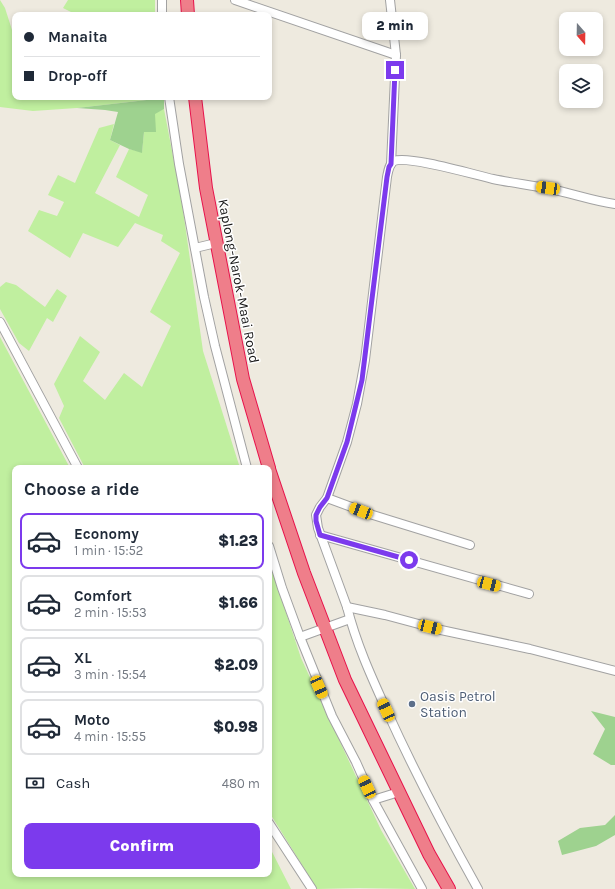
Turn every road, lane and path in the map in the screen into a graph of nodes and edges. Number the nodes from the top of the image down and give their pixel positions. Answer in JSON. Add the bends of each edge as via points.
{"nodes":[{"id":1,"x":162,"y":0,"type":"edge"},
{"id":2,"x":187,"y":0,"type":"edge"},
{"id":3,"x":235,"y":0,"type":"edge"},
{"id":4,"x":390,"y":0,"type":"edge"},
{"id":5,"x":162,"y":12,"type":"edge"},
{"id":6,"x":188,"y":12,"type":"edge"},
{"id":7,"x":270,"y":12,"type":"edge"},
{"id":8,"x":272,"y":13,"type":"edge"},
{"id":9,"x":396,"y":55,"type":"junction"},
{"id":10,"x":169,"y":100,"type":"edge"},
{"id":11,"x":195,"y":100,"type":"edge"},
{"id":12,"x":391,"y":164,"type":"junction"},
{"id":13,"x":615,"y":204,"type":"edge"},
{"id":14,"x":216,"y":243,"type":"junction"},
{"id":15,"x":195,"y":248,"type":"junction"},
{"id":16,"x":0,"y":322,"type":"edge"},
{"id":17,"x":76,"y":465,"type":"edge"},
{"id":18,"x":246,"y":465,"type":"edge"},
{"id":19,"x":268,"y":465,"type":"edge"},
{"id":20,"x":272,"y":488,"type":"edge"},
{"id":21,"x":327,"y":498,"type":"junction"},
{"id":22,"x":320,"y":535,"type":"junction"},
{"id":23,"x":470,"y":545,"type":"dead end"},
{"id":24,"x":272,"y":556,"type":"edge"},
{"id":25,"x":529,"y":594,"type":"dead end"},
{"id":26,"x":347,"y":607,"type":"junction"},
{"id":27,"x":350,"y":619,"type":"junction"},
{"id":28,"x":324,"y":628,"type":"junction"},
{"id":29,"x":300,"y":637,"type":"junction"},
{"id":30,"x":615,"y":671,"type":"edge"},
{"id":31,"x":399,"y":792,"type":"junction"},
{"id":32,"x":373,"y":800,"type":"junction"},
{"id":33,"x":272,"y":828,"type":"edge"},
{"id":34,"x":312,"y":889,"type":"edge"},
{"id":35,"x":422,"y":889,"type":"edge"},
{"id":36,"x":449,"y":889,"type":"edge"},
{"id":37,"x":478,"y":889,"type":"edge"}],
"edges":[{"from":1,"to":5,"type":"street"},
{"from":2,"to":6,"type":"highway"},
{"from":3,"to":7,"type":"street"},
{"from":4,"to":9,"type":"street"},
{"from":8,"to":9,"type":"street"},
{"from":9,"to":12,"type":"street"},
{"from":10,"to":15,"type":"street"},
{"from":11,"to":14,"type":"highway","name":"Kaplong-Narok-Maai Road","via":[[206,188]]},
{"from":12,"to":13,"type":"street","via":[[394,161],[405,160],[422,163]]},
{"from":12,"to":21,"type":"street","via":[[387,177],[362,380],[347,442]]},
{"from":14,"to":15,"type":"street"},
{"from":14,"to":19,"type":"highway","name":"Kaplong-Narok-Maai Road","via":[[243,379]]},
{"from":15,"to":18,"type":"street","via":[[215,346]]},
{"from":16,"to":17,"type":"street"},
{"from":20,"to":28,"type":"highway","name":"Kaplong-Narok-Maai Road"},
{"from":21,"to":22,"type":"street","via":[[316,515]]},
{"from":21,"to":23,"type":"street"},
{"from":22,"to":25,"type":"street"},
{"from":22,"to":26,"type":"street"},
{"from":24,"to":29,"type":"street"},
{"from":26,"to":27,"type":"street"},
{"from":26,"to":30,"type":"street"},
{"from":27,"to":28,"type":"street"},
{"from":27,"to":37,"type":"street","via":[[369,671],[402,745]]},
{"from":28,"to":29,"type":"street"},
{"from":28,"to":31,"type":"highway","name":"Kaplong-Narok-Maai Road","via":[[345,680]]},
{"from":29,"to":32,"type":"street","via":[[332,716]]},
{"from":31,"to":32,"type":"street"},
{"from":31,"to":36,"type":"highway","name":"Kaplong-Narok-Maai Road"},
{"from":32,"to":35,"type":"street"},
{"from":33,"to":34,"type":"street"}]}
